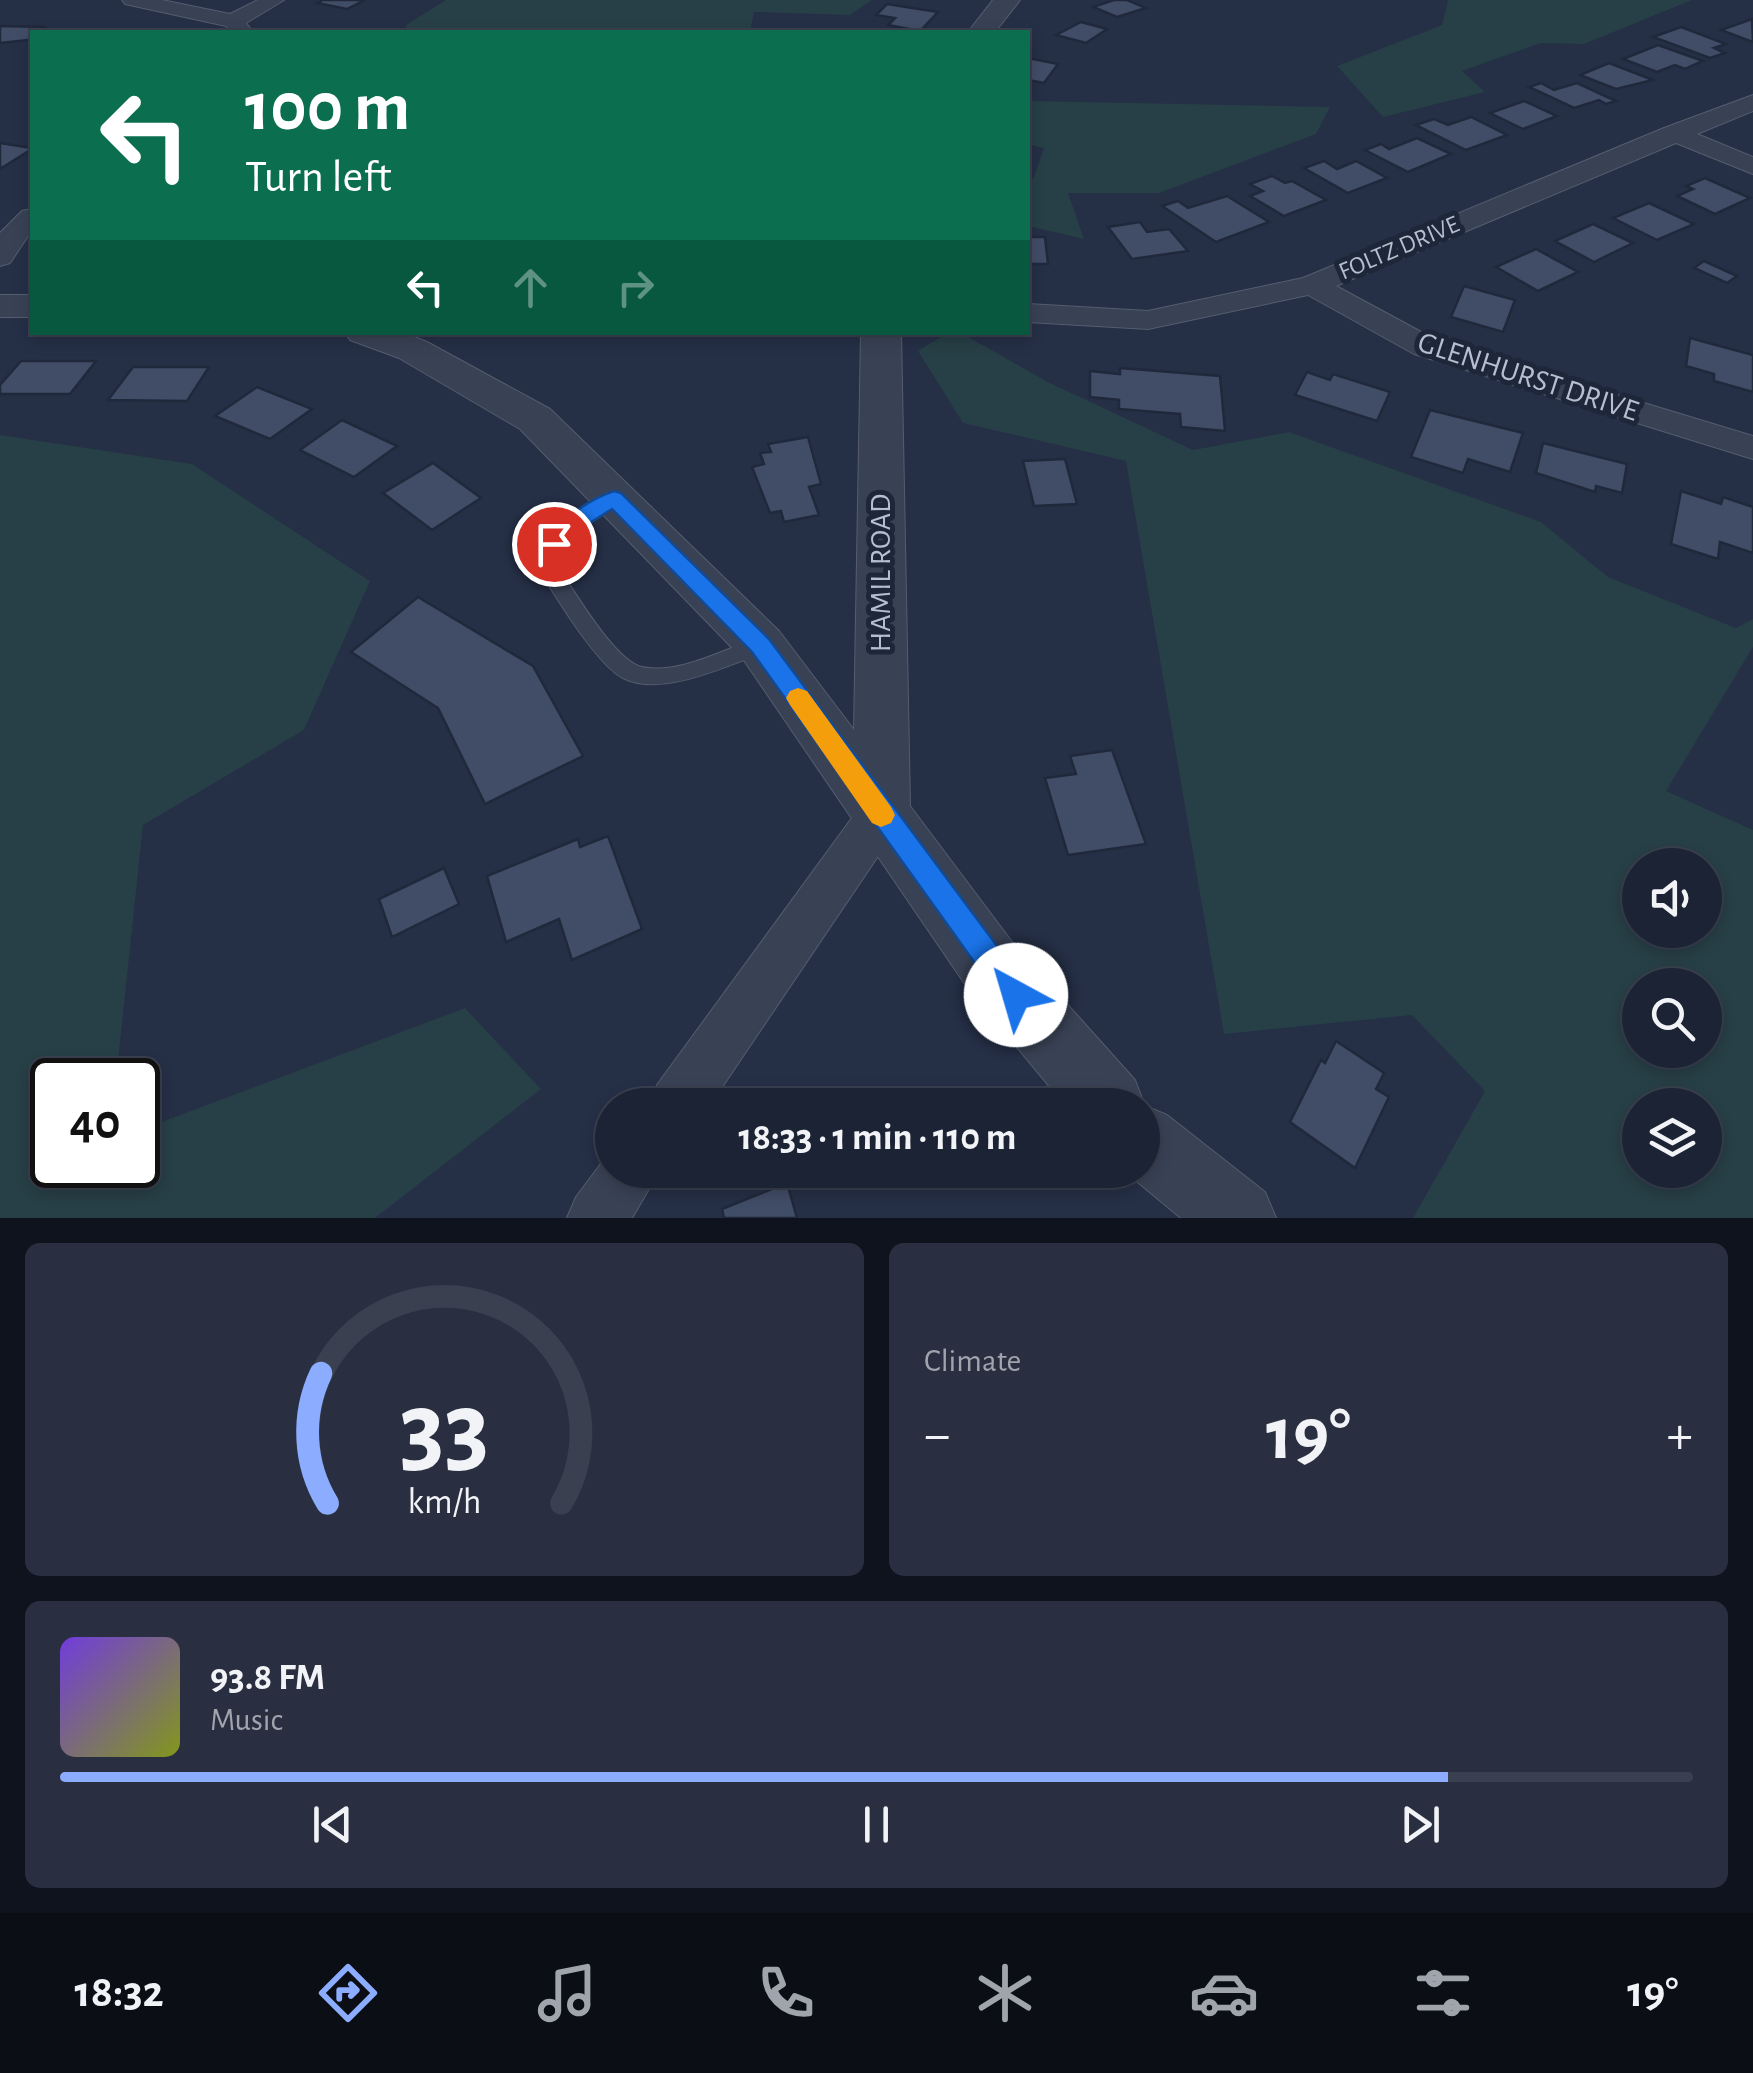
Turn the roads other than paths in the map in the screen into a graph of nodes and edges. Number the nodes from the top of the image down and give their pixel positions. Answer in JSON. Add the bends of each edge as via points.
{"nodes":[{"id":1,"x":132,"y":0,"type":"edge"},
{"id":2,"x":274,"y":0,"type":"edge"},
{"id":3,"x":1007,"y":0,"type":"edge"},
{"id":4,"x":237,"y":27,"type":"edge"},
{"id":5,"x":983,"y":30,"type":"edge"},
{"id":6,"x":1753,"y":102,"type":"edge"},
{"id":7,"x":1674,"y":133,"type":"junction"},
{"id":8,"x":1753,"y":166,"type":"edge"},
{"id":9,"x":30,"y":219,"type":"edge"},
{"id":10,"x":0,"y":257,"type":"edge"},
{"id":11,"x":1312,"y":285,"type":"junction"},
{"id":12,"x":0,"y":306,"type":"edge"},
{"id":13,"x":30,"y":306,"type":"edge"},
{"id":14,"x":1030,"y":312,"type":"edge"},
{"id":15,"x":372,"y":335,"type":"edge"},
{"id":16,"x":881,"y":335,"type":"edge"},
{"id":17,"x":1753,"y":448,"type":"edge"},
{"id":18,"x":614,"y":498,"type":"junction"},
{"id":19,"x":760,"y":645,"type":"junction"},
{"id":20,"x":881,"y":814,"type":"junction"},
{"id":21,"x":688,"y":1088,"type":"edge"},
{"id":22,"x":1095,"y":1088,"type":"edge"},
{"id":23,"x":1160,"y":1154,"type":"edge"},
{"id":24,"x":618,"y":1188,"type":"edge"},
{"id":25,"x":597,"y":1218,"type":"edge"},
{"id":26,"x":1239,"y":1218,"type":"edge"}],
"edges":[{"from":1,"to":4,"type":"street"},
{"from":2,"to":4,"type":"street"},
{"from":3,"to":5,"type":"street"},
{"from":6,"to":7,"type":"street","name":"FOLTZ DRIVE"},
{"from":7,"to":8,"type":"street"},
{"from":7,"to":11,"type":"street","name":"FOLTZ DRIVE"},
{"from":9,"to":10,"type":"street"},
{"from":11,"to":14,"type":"street","name":"FOLTZ DRIVE","via":[[1148,320]]},
{"from":11,"to":17,"type":"street","name":"GLENHURST DRIVE","via":[[1425,347]]},
{"from":12,"to":13,"type":"street"},
{"from":15,"to":18,"type":"street","via":[[413,350],[535,419]]},
{"from":16,"to":20,"type":"street","name":"HAMIL ROAD"},
{"from":18,"to":19,"type":"street"},
{"from":18,"to":19,"type":"lane","via":[[574,522],[544,561],[611,655],[629,673],[663,676]]},
{"from":19,"to":20,"type":"street"},
{"from":20,"to":21,"type":"street"},
{"from":20,"to":22,"type":"street","via":[[992,968]]},
{"from":23,"to":26,"type":"street"},
{"from":24,"to":25,"type":"street"}]}
